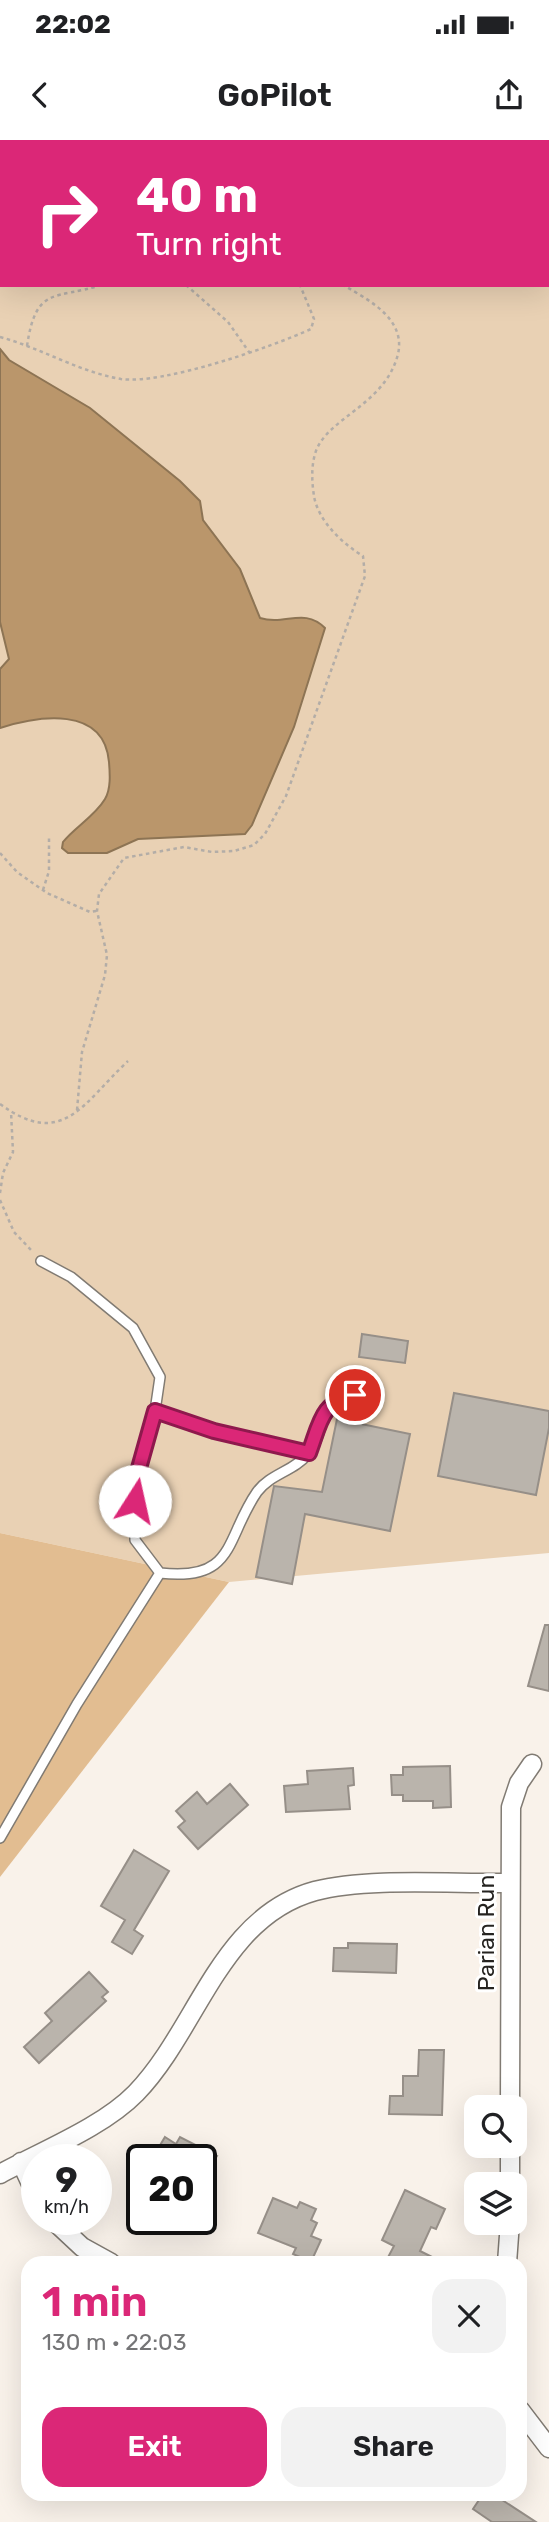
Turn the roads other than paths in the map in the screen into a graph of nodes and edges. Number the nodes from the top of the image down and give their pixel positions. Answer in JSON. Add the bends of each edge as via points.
{"nodes":[{"id":1,"x":41,"y":1261,"type":"road end"},
{"id":2,"x":355,"y":1395,"type":"dead end"},
{"id":3,"x":155,"y":1411,"type":"junction"},
{"id":4,"x":309,"y":1453,"type":"junction"},
{"id":5,"x":160,"y":1573,"type":"junction"},
{"id":6,"x":532,"y":1764,"type":"dead end"},
{"id":7,"x":0,"y":1838,"type":"edge"},
{"id":8,"x":510,"y":1883,"type":"junction"},
{"id":9,"x":510,"y":2095,"type":"edge"},
{"id":10,"x":56,"y":2144,"type":"edge"},
{"id":11,"x":21,"y":2163,"type":"edge"},
{"id":12,"x":0,"y":2174,"type":"edge"},
{"id":13,"x":69,"y":2235,"type":"edge"},
{"id":14,"x":509,"y":2235,"type":"edge"},
{"id":15,"x":98,"y":2256,"type":"edge"},
{"id":16,"x":508,"y":2256,"type":"edge"},
{"id":17,"x":527,"y":2419,"type":"edge"},
{"id":18,"x":549,"y":2448,"type":"edge"}],
"edges":[{"from":1,"to":3,"type":"lane","via":[[71,1277],[133,1328],[160,1377]]},
{"from":2,"to":4,"type":"lane","via":[[337,1398],[328,1406]]},
{"from":3,"to":4,"type":"lane","via":[[214,1431]]},
{"from":3,"to":5,"type":"lane","via":[[134,1486],[135,1541]]},
{"from":4,"to":5,"type":"lane","via":[[257,1492],[218,1563],[179,1575]]},
{"from":5,"to":7,"type":"lane"},
{"from":6,"to":8,"type":"street","name":"Parian Run","via":[[511,1807]]},
{"from":8,"to":9,"type":"street","name":"Parian Run"},
{"from":8,"to":10,"type":"street","via":[[346,1885],[282,1905],[233,1947],[166,2056],[136,2092],[95,2123]]},
{"from":11,"to":12,"type":"street"},
{"from":13,"to":15,"type":"street"},
{"from":14,"to":16,"type":"street"},
{"from":17,"to":18,"type":"street"}]}
